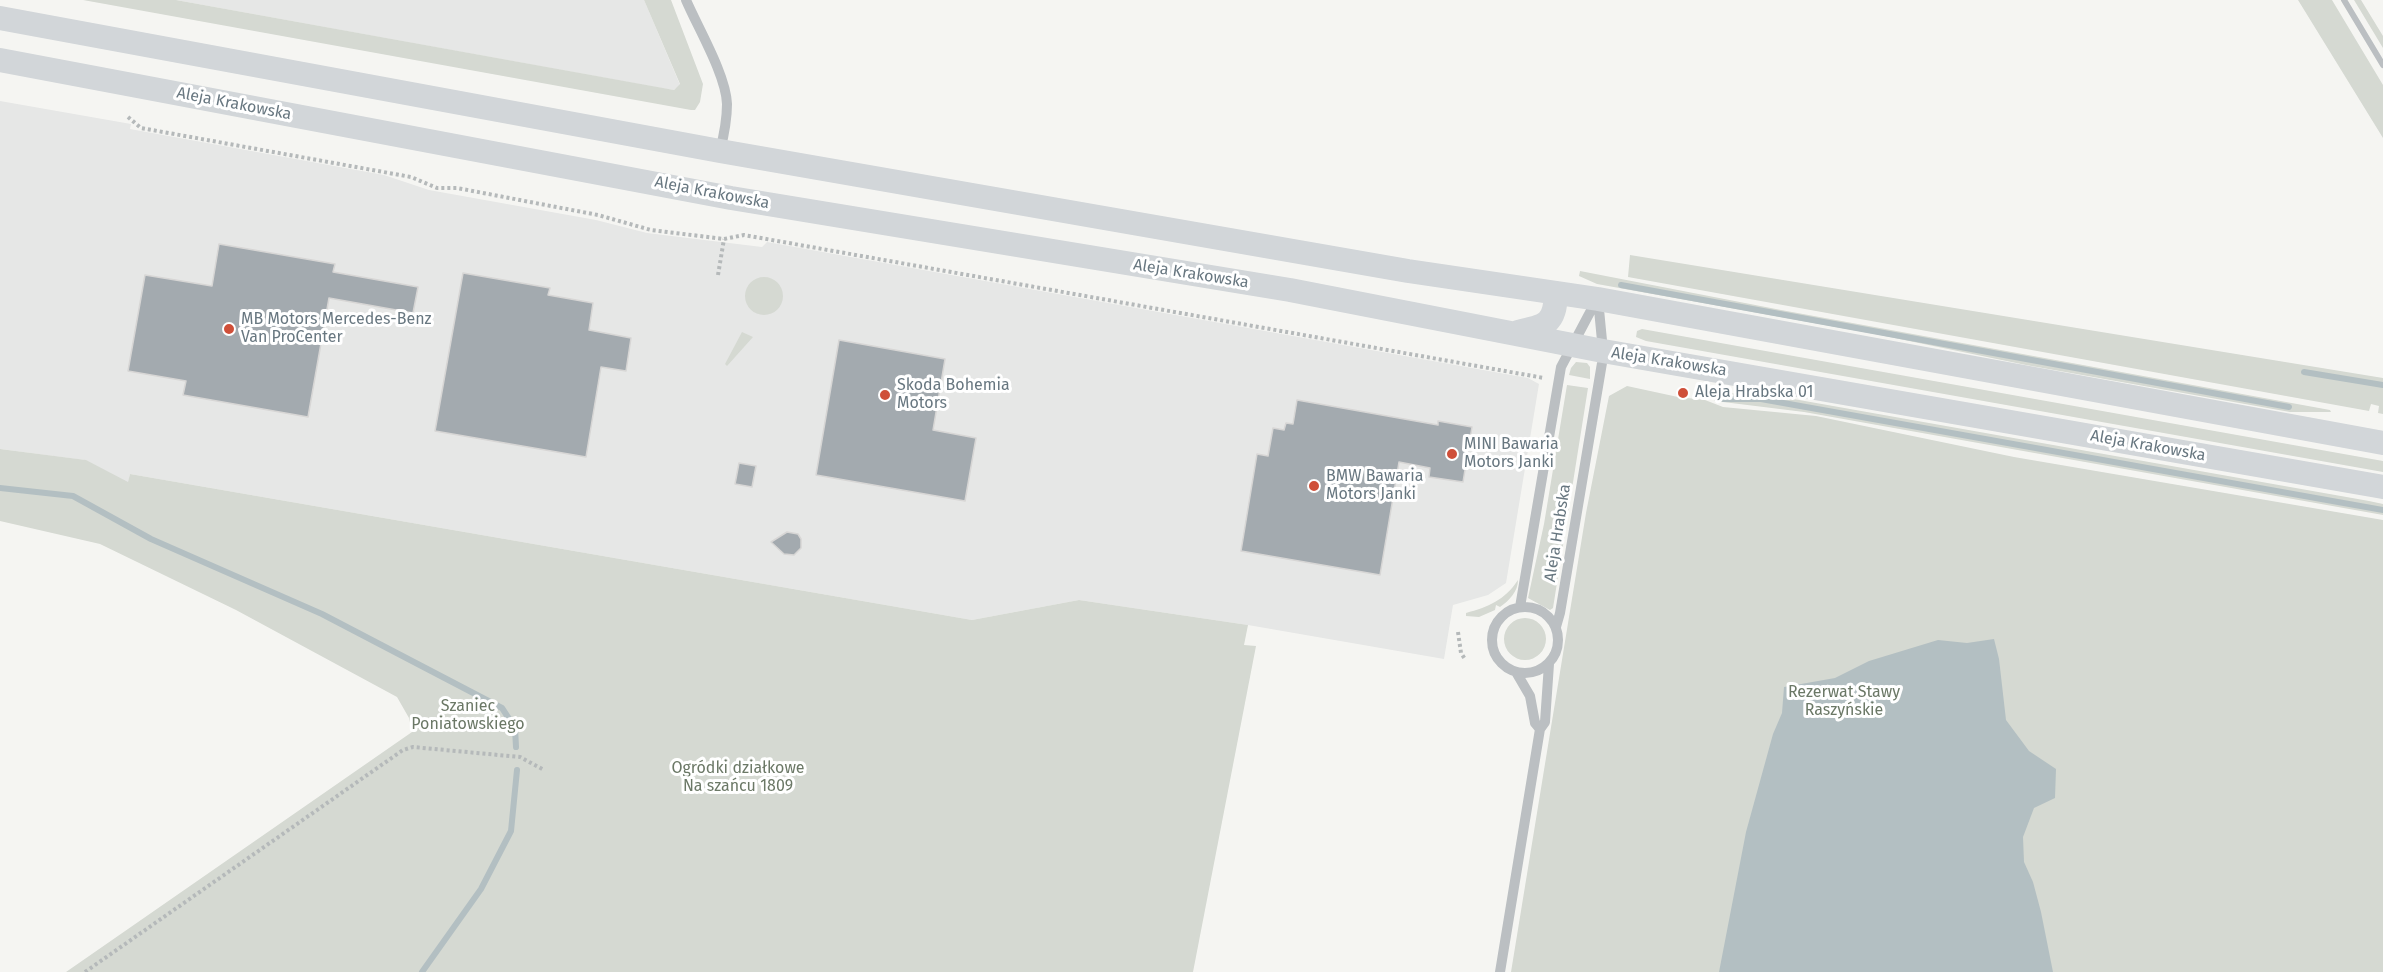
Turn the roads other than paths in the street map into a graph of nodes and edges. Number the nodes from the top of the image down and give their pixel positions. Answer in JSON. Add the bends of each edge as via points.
{"nodes":[{"id":1,"x":686,"y":0,"type":"edge"},
{"id":2,"x":2344,"y":0,"type":"edge"},
{"id":3,"x":0,"y":18,"type":"edge"},
{"id":4,"x":0,"y":60,"type":"edge"},
{"id":5,"x":2383,"y":65,"type":"edge"},
{"id":6,"x":720,"y":151,"type":"junction"},
{"id":7,"x":1556,"y":293,"type":"junction"},
{"id":8,"x":1598,"y":298,"type":"junction"},
{"id":9,"x":1517,"y":333,"type":"junction"},
{"id":10,"x":1574,"y":345,"type":"junction"},
{"id":11,"x":1603,"y":351,"type":"junction"},
{"id":12,"x":2383,"y":443,"type":"edge"},
{"id":13,"x":2383,"y":487,"type":"edge"},
{"id":14,"x":1520,"y":607,"type":"junction"},
{"id":15,"x":1556,"y":627,"type":"junction"},
{"id":16,"x":1549,"y":664,"type":"junction"},
{"id":17,"x":1516,"y":672,"type":"junction"},
{"id":18,"x":1540,"y":729,"type":"junction"},
{"id":19,"x":1500,"y":972,"type":"edge"}],
"edges":[{"from":1,"to":6,"type":"street","via":[[724,87],[726,122]]},
{"from":2,"to":5,"type":"street"},
{"from":3,"to":6,"type":"main road"},
{"from":4,"to":9,"type":"main road","name":"Aleja Krakowska","via":[[730,198],[1290,290]]},
{"from":6,"to":7,"type":"main road","via":[[1408,271]]},
{"from":7,"to":8,"type":"main road"},
{"from":7,"to":9,"type":"main road","via":[[1556,307],[1550,320],[1541,327]]},
{"from":8,"to":10,"type":"street","name":"Aleja Hrabska"},
{"from":8,"to":11,"type":"street","name":"Aleja Hrabska"},
{"from":8,"to":12,"type":"main road"},
{"from":9,"to":10,"type":"main road","name":"Aleja Krakowska"},
{"from":10,"to":11,"type":"main road","name":"Aleja Krakowska"},
{"from":10,"to":14,"type":"street","name":"Aleja Hrabska","via":[[1562,367]]},
{"from":11,"to":13,"type":"main road","name":"Aleja Krakowska"},
{"from":11,"to":15,"type":"street","name":"Aleja Hrabska"},
{"from":14,"to":15,"type":"street","via":[[1539,610]]},
{"from":14,"to":17,"type":"street","via":[[1499,619],[1491,644],[1497,659]]},
{"from":15,"to":16,"type":"street","via":[[1557,648]]},
{"from":16,"to":17,"type":"street","via":[[1533,673]]},
{"from":16,"to":18,"type":"street","via":[[1545,722]]},
{"from":17,"to":18,"type":"street","via":[[1530,696],[1535,723]]},
{"from":18,"to":19,"type":"street"}]}
